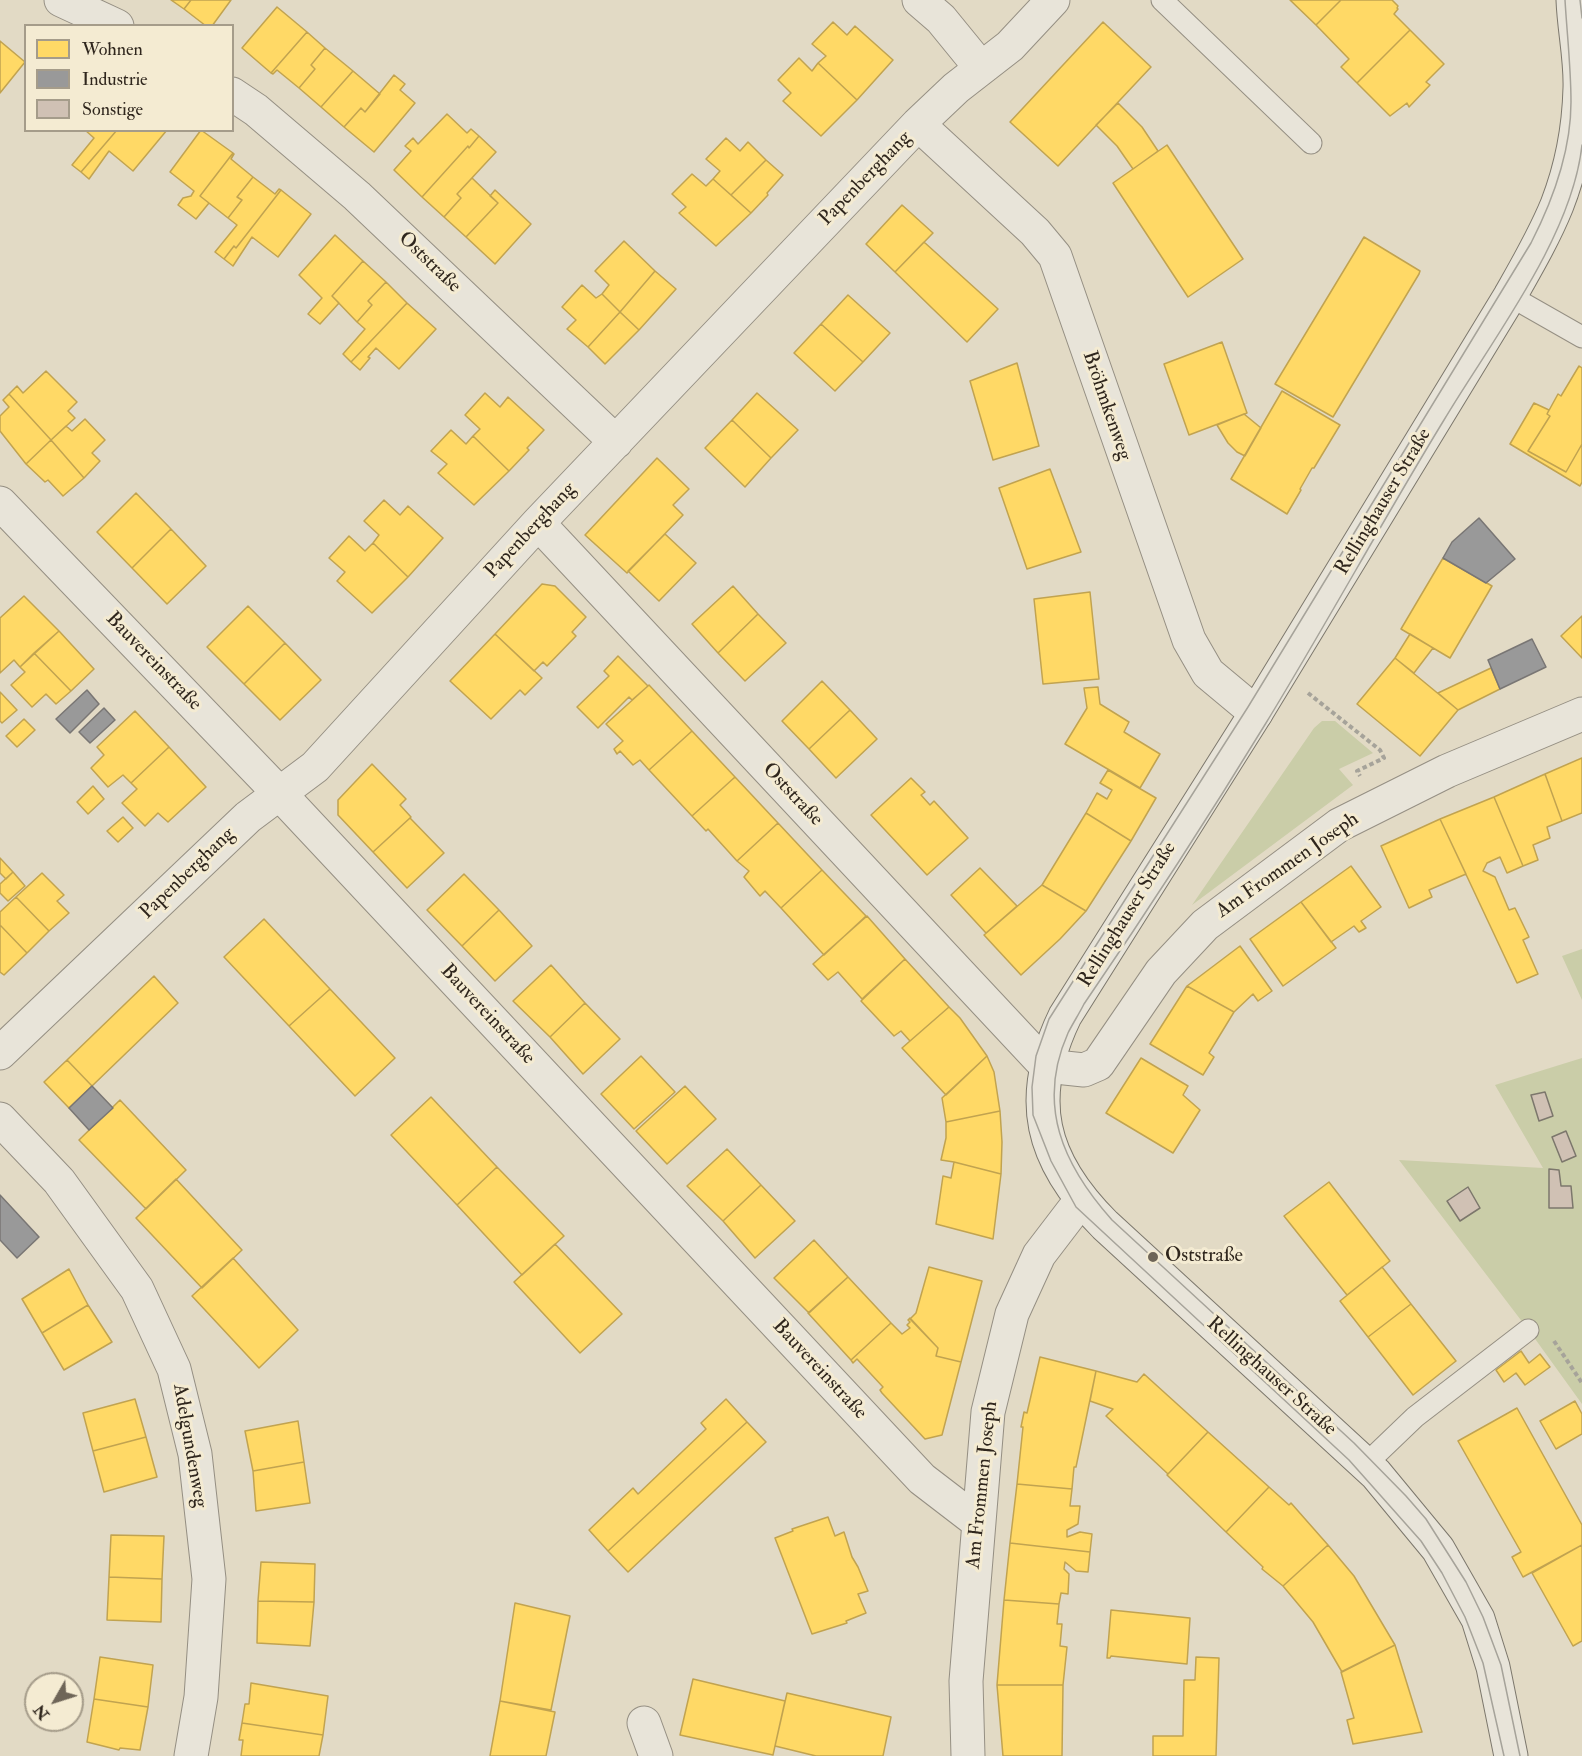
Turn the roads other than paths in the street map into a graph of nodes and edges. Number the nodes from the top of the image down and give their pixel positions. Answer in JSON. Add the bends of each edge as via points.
{"nodes":[{"id":1,"x":61,"y":0,"type":"edge"},
{"id":2,"x":919,"y":0,"type":"edge"},
{"id":3,"x":1053,"y":0,"type":"edge"},
{"id":4,"x":1162,"y":0,"type":"edge"},
{"id":5,"x":1573,"y":0,"type":"edge"},
{"id":6,"x":113,"y":24,"type":"edge"},
{"id":7,"x":981,"y":68,"type":"junction"},
{"id":8,"x":234,"y":95,"type":"edge"},
{"id":9,"x":918,"y":124,"type":"junction"},
{"id":10,"x":1311,"y":143,"type":"dead end"},
{"id":11,"x":1510,"y":296,"type":"junction"},
{"id":12,"x":1582,"y":337,"type":"edge"},
{"id":13,"x":616,"y":442,"type":"junction"},
{"id":14,"x":0,"y":503,"type":"edge"},
{"id":15,"x":538,"y":523,"type":"junction"},
{"id":16,"x":1256,"y":713,"type":"junction"},
{"id":17,"x":1582,"y":714,"type":"edge"},
{"id":18,"x":280,"y":794,"type":"junction"},
{"id":19,"x":0,"y":1053,"type":"edge"},
{"id":20,"x":1046,"y":1066,"type":"junction"},
{"id":21,"x":0,"y":1119,"type":"edge"},
{"id":22,"x":1081,"y":1200,"type":"junction"},
{"id":23,"x":1528,"y":1330,"type":"road end"},
{"id":24,"x":1366,"y":1464,"type":"junction"},
{"id":25,"x":978,"y":1522,"type":"junction"},
{"id":26,"x":644,"y":1723,"type":"dead end"},
{"id":27,"x":191,"y":1756,"type":"edge"},
{"id":28,"x":656,"y":1756,"type":"edge"},
{"id":29,"x":968,"y":1756,"type":"edge"},
{"id":30,"x":1511,"y":1756,"type":"edge"}],
"edges":[{"from":1,"to":6,"type":"street"},
{"from":2,"to":7,"type":"street","via":[[941,19]]},
{"from":3,"to":7,"type":"street","name":"Papenberghang","via":[[1010,46]]},
{"from":4,"to":10,"type":"lane"},
{"from":5,"to":11,"type":"street","name":"Rellinghauser Straße","via":[[1580,86],[1569,164],[1550,221]]},
{"from":7,"to":9,"type":"street","name":"Papenberghang"},
{"from":8,"to":13,"type":"street","name":"Oststraße","via":[[357,196]]},
{"from":9,"to":13,"type":"street","name":"Papenberghang"},
{"from":9,"to":16,"type":"street","name":"Bröhmkenweg","via":[[1035,232],[1055,256],[1189,640],[1208,673]]},
{"from":11,"to":12,"type":"lane"},
{"from":11,"to":16,"type":"street","name":"Rellinghauser Straße"},
{"from":13,"to":15,"type":"street","name":"Papenberghang"},
{"from":14,"to":18,"type":"street","name":"Bauvereinstraße"},
{"from":15,"to":18,"type":"street","name":"Papenberghang","via":[[315,767]]},
{"from":15,"to":20,"type":"street","name":"Oststraße"},
{"from":16,"to":20,"type":"street","name":"Rellinghauser Straße","via":[[1079,992],[1053,1040]]},
{"from":17,"to":20,"type":"street","name":"Am Frommen Joseph","via":[[1447,771],[1339,825],[1205,925],[1161,972],[1098,1064],[1084,1070]]},
{"from":18,"to":19,"type":"street","name":"Papenberghang","via":[[249,817]]},
{"from":18,"to":25,"type":"street","name":"Bauvereinstraße","via":[[921,1479]]},
{"from":20,"to":22,"type":"street","name":"Rellinghauser Straße","via":[[1046,1128],[1058,1164]]},
{"from":21,"to":27,"type":"street","name":"Adelgundenweg","via":[[58,1181],[137,1288],[174,1369],[195,1454],[209,1579],[201,1697]]},
{"from":22,"to":24,"type":"street","name":"Rellinghauser Straße"},
{"from":22,"to":25,"type":"street","name":"Am Frommen Joseph","via":[[1039,1255],[1012,1314],[988,1412]]},
{"from":23,"to":24,"type":"lane","via":[[1415,1417]]},
{"from":24,"to":30,"type":"street","name":"Rellinghauser Straße","via":[[1438,1549],[1478,1619],[1493,1667]]},
{"from":25,"to":29,"type":"street","name":"Am Frommen Joseph","via":[[966,1681]]},
{"from":26,"to":28,"type":"street"}]}
